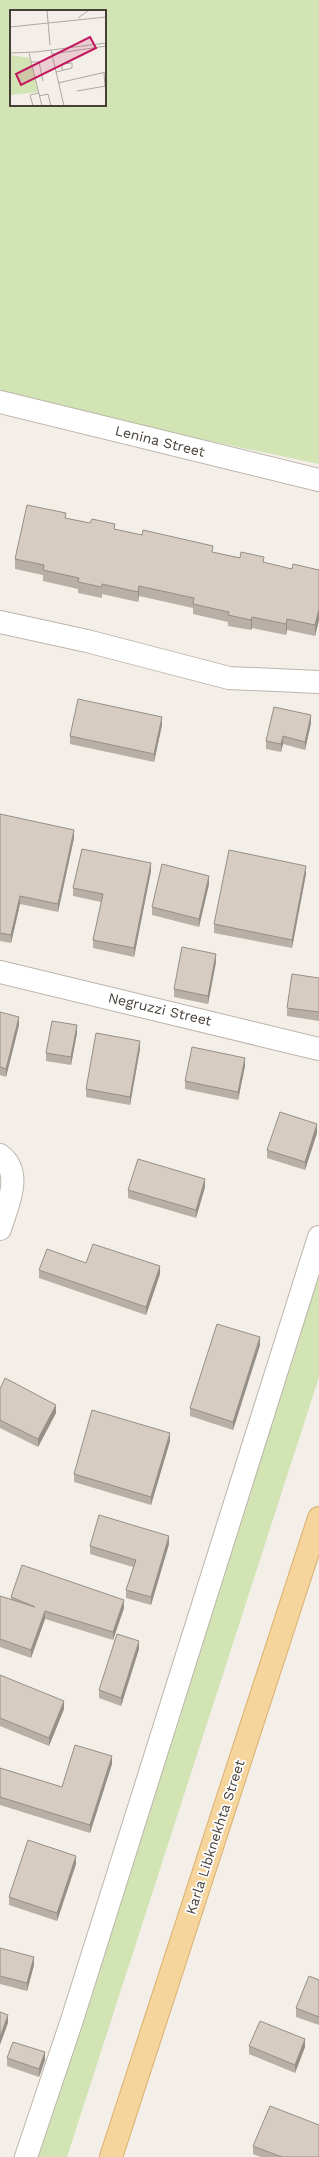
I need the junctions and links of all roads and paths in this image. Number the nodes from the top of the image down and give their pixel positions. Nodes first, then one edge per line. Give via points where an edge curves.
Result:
1 (0, 402) edge
2 (319, 480) edge
3 (0, 622) edge
4 (319, 682) edge
5 (0, 972) edge
6 (319, 1048) edge
7 (0, 1155) edge
8 (0, 1229) edge
9 (319, 1237) edge
10 (319, 1518) edge
11 (26, 2157) edge
12 (112, 2157) edge

1 - 2 street, Lenina Street
3 - 4 street via 87,641 229,678
5 - 6 street, Negruzzi Street
7 - 8 street via 7,1161 14,1182
9 - 11 street via 72,2020
10 - 12 main road, Karla Libknekhta Street

